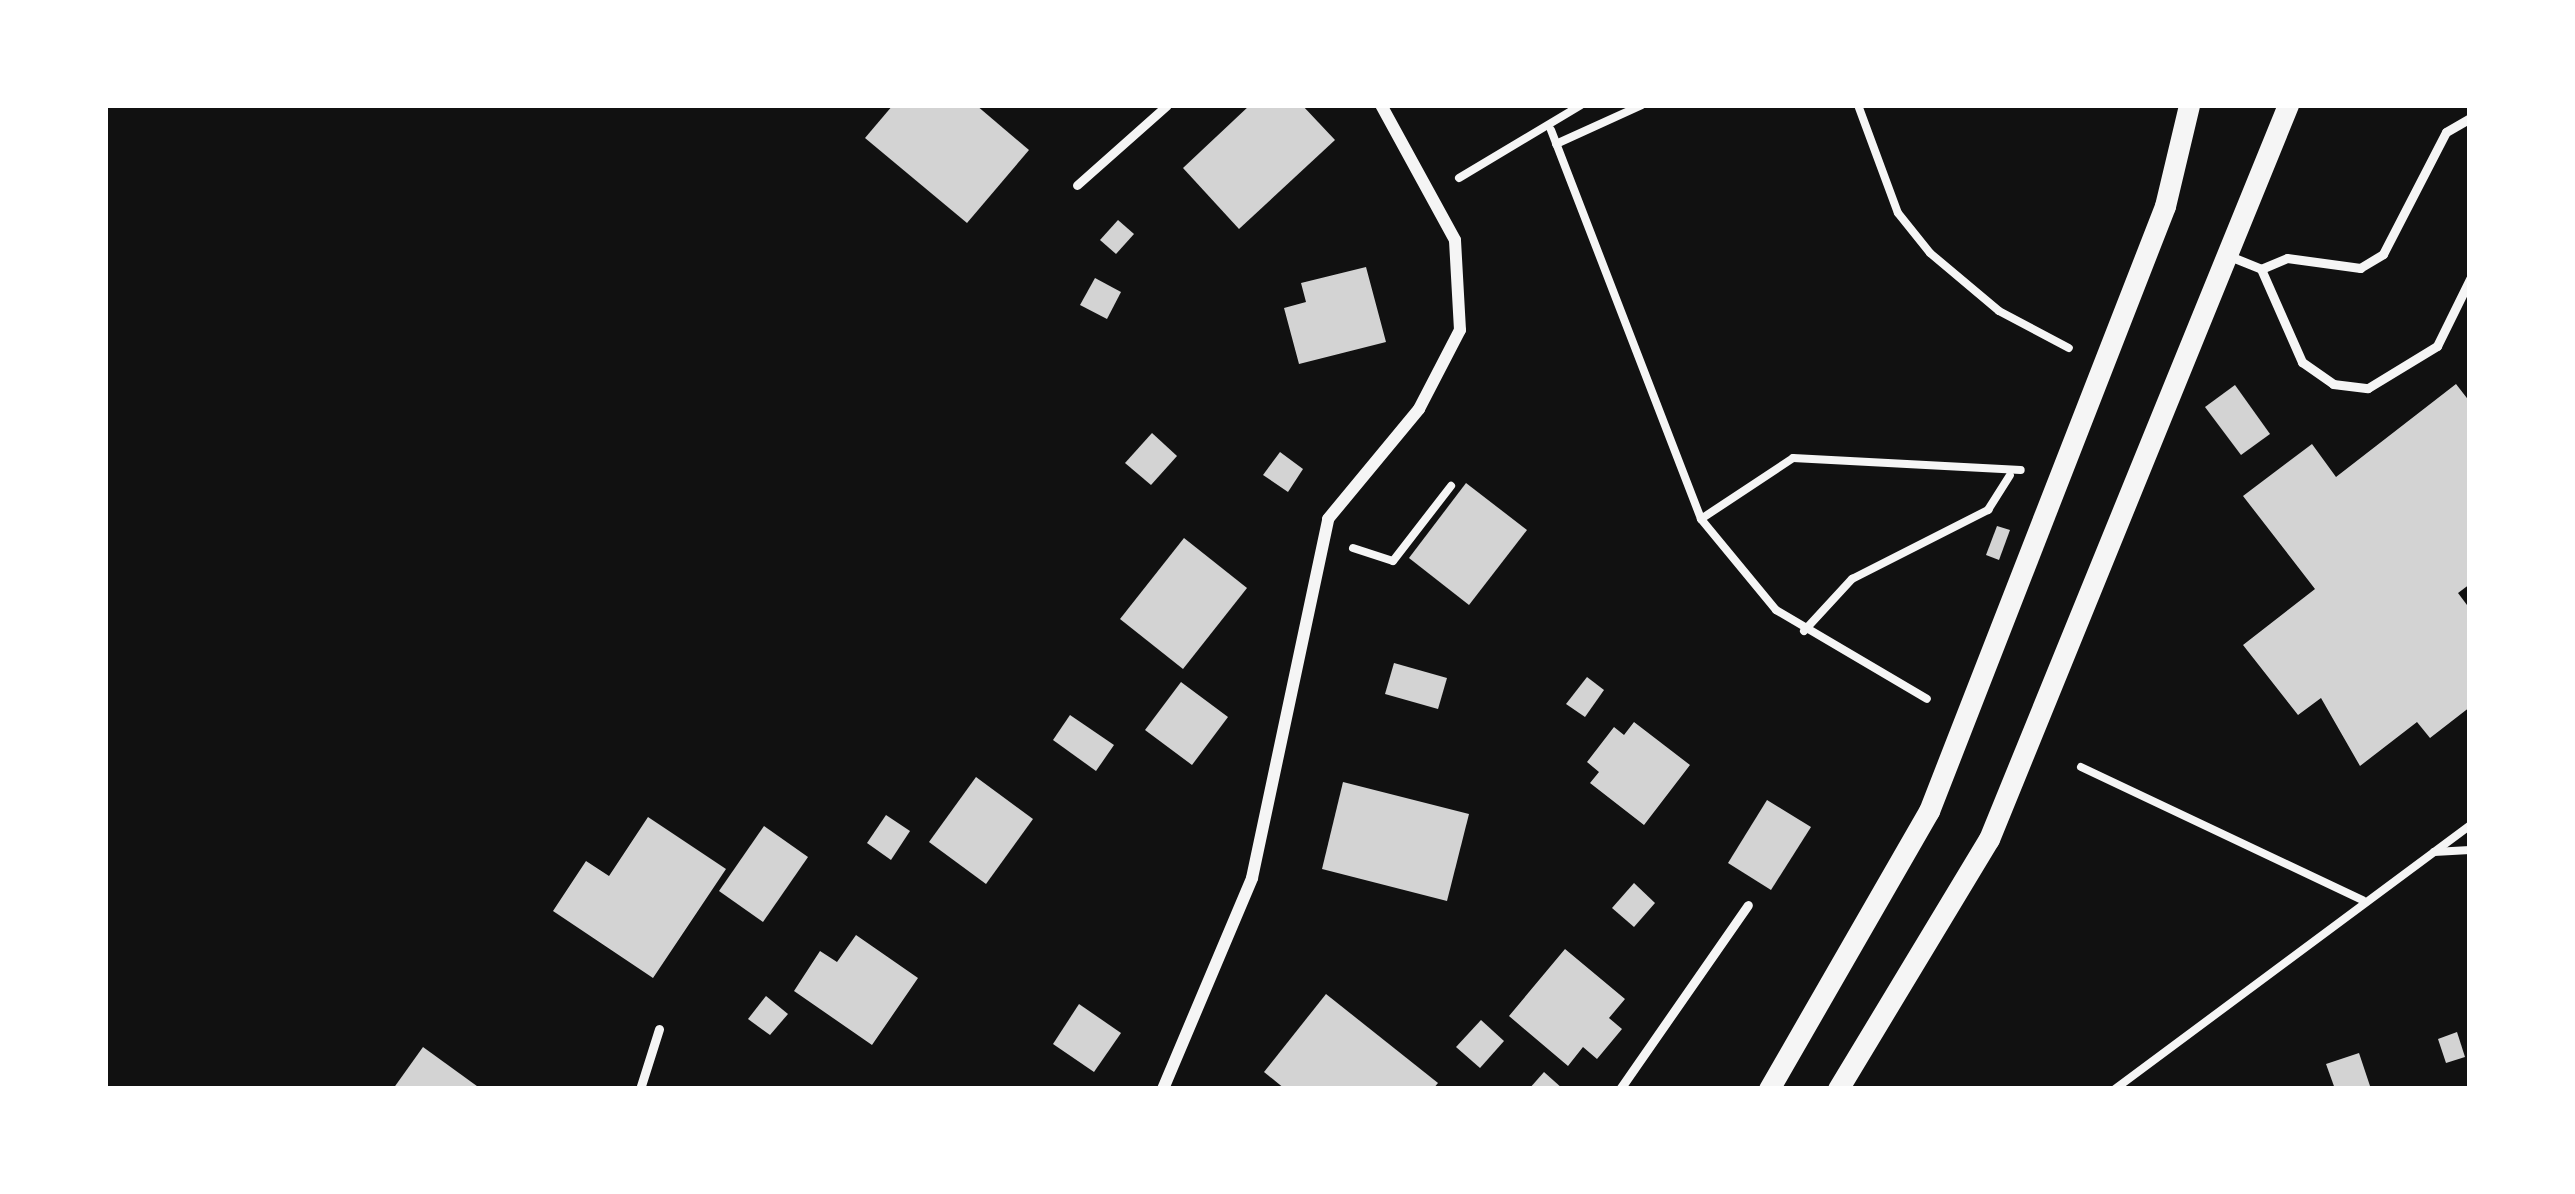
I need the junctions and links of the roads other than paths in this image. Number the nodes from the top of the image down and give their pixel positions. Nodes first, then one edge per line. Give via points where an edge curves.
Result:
1 (1168, 105) edge
2 (1381, 105) edge
3 (2189, 105) edge
4 (2288, 105) edge
5 (2470, 118) edge
6 (1077, 185) dead end
7 (2227, 254) junction
8 (2260, 269) junction
9 (2470, 279) edge
10 (1748, 904) dead end
11 (659, 1029) dead end
12 (1166, 1088) edge
13 (640, 1089) edge
14 (1620, 1089) edge
15 (1769, 1089) edge
16 (1838, 1089) edge

1 - 6 lane
2 - 12 street via 1455,240 1460,330 1419,409 1345,491 1322,538 1252,878
3 - 15 street via 2165,206 1929,811
4 - 7 street
5 - 8 lane via 2446,132 2383,254 2360,268 2287,259
7 - 8 lane
7 - 16 street via 1989,839
8 - 9 lane via 2302,362 2332,384 2368,388 2437,346
10 - 14 lane
11 - 13 lane

